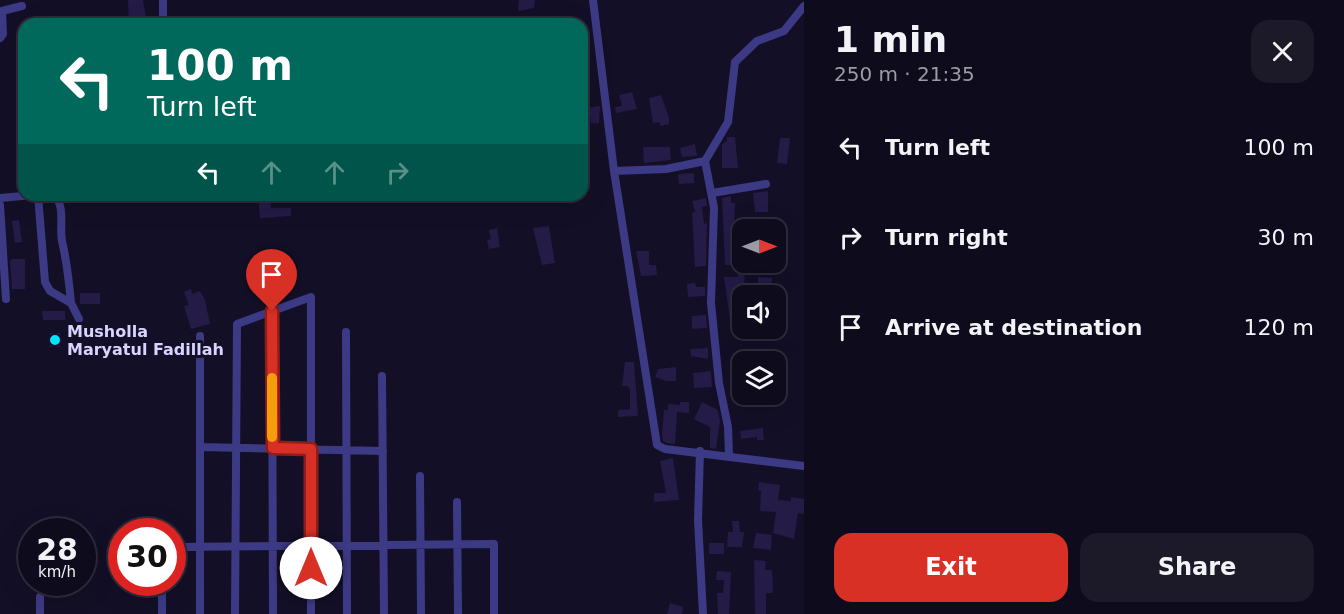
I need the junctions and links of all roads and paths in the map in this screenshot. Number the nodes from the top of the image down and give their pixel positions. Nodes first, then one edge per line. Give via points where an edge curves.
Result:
1 (3, 0) edge
2 (163, 0) edge
3 (593, 0) edge
4 (22, 6) dead end
5 (804, 6) edge
6 (2, 11) junction
7 (163, 18) edge
8 (0, 38) edge
9 (705, 160) junction
10 (614, 171) junction
11 (766, 184) dead end
12 (712, 193) junction
13 (18, 196) edge
14 (0, 198) edge
15 (37, 201) edge
16 (57, 201) edge
17 (0, 205) edge
18 (6, 299) dead end
19 (71, 303) junction
20 (272, 311) junction
21 (79, 319) dead end
22 (346, 332) dead end
23 (201, 336) dead end
24 (382, 376) dead end
25 (201, 447) junction
26 (237, 448) junction
27 (273, 448) junction
28 (311, 449) junction
29 (346, 450) junction
30 (383, 451) junction
31 (700, 451) junction
32 (729, 455) junction
33 (804, 466) edge
34 (420, 476) dead end
35 (457, 502) dead end
36 (457, 544) junction
37 (347, 545) junction
38 (384, 545) junction
39 (421, 545) junction
40 (234, 546) junction
41 (273, 546) junction
42 (311, 546) junction
43 (186, 547) edge
44 (201, 547) junction
45 (162, 596) edge
46 (40, 597) dead end
47 (40, 614) edge
48 (162, 614) edge
49 (200, 614) edge
50 (235, 614) edge
51 (273, 614) edge
52 (311, 614) edge
53 (347, 614) edge
54 (384, 614) edge
55 (421, 614) edge
56 (458, 614) edge
57 (494, 614) edge
58 (703, 614) edge

1 - 6 street
2 - 7 street
3 - 10 street
4 - 6 street
5 - 9 street via 784,32 757,41 735,62 728,122
6 - 8 street
9 - 10 street via 666,170
9 - 12 street
10 - 31 street via 657,445
11 - 12 street
12 - 32 street via 715,236 711,303
13 - 14 street
15 - 19 street via 45,282 48,290
16 - 19 street
17 - 18 street
19 - 21 street
20 - 26 street via 237,324
20 - 27 street
20 - 28 street via 311,297
22 - 29 street
23 - 25 street
24 - 30 street
25 - 26 street
25 - 44 street
26 - 27 street
26 - 40 street
27 - 28 street
27 - 41 street
28 - 29 street
28 - 42 street
29 - 30 street
29 - 37 street
30 - 38 street
31 - 32 street
31 - 58 street via 698,520
32 - 33 street
34 - 39 street
35 - 36 street
36 - 39 street
36 - 56 street
36 - 57 street via 494,544
37 - 38 street
37 - 42 street
37 - 53 street
38 - 39 street
38 - 54 street
39 - 55 street
40 - 41 street
40 - 44 street
40 - 50 street
41 - 42 street
41 - 51 street
42 - 52 street
43 - 44 street
44 - 49 street
45 - 48 street
46 - 47 street

